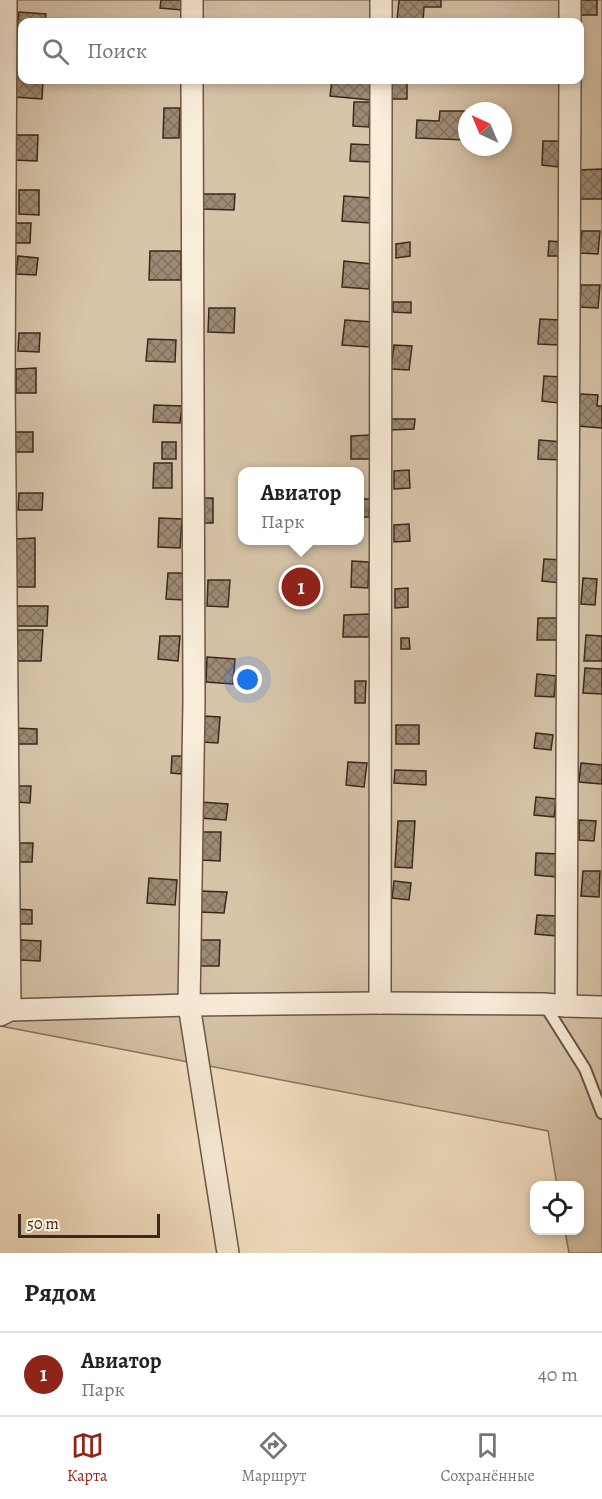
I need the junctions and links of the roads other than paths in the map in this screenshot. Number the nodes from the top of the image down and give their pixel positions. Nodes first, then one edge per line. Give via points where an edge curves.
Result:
1 (6, 0) edge
2 (192, 0) edge
3 (381, 0) edge
4 (570, 0) edge
5 (192, 18) edge
6 (381, 18) edge
7 (570, 18) edge
8 (192, 84) edge
9 (381, 84) edge
10 (570, 84) edge
11 (380, 1003) junction
12 (543, 1004) junction
13 (189, 1005) junction
14 (566, 1006) junction
15 (602, 1007) edge
16 (5, 1012) edge
17 (602, 1113) edge
18 (228, 1253) edge

1 - 16 street
2 - 5 street
3 - 6 street
4 - 7 street
8 - 13 street via 194,701
9 - 11 street
10 - 14 street
11 - 12 street
11 - 13 street
12 - 14 street
12 - 17 lane via 585,1069
13 - 16 street
13 - 18 street
14 - 15 street

